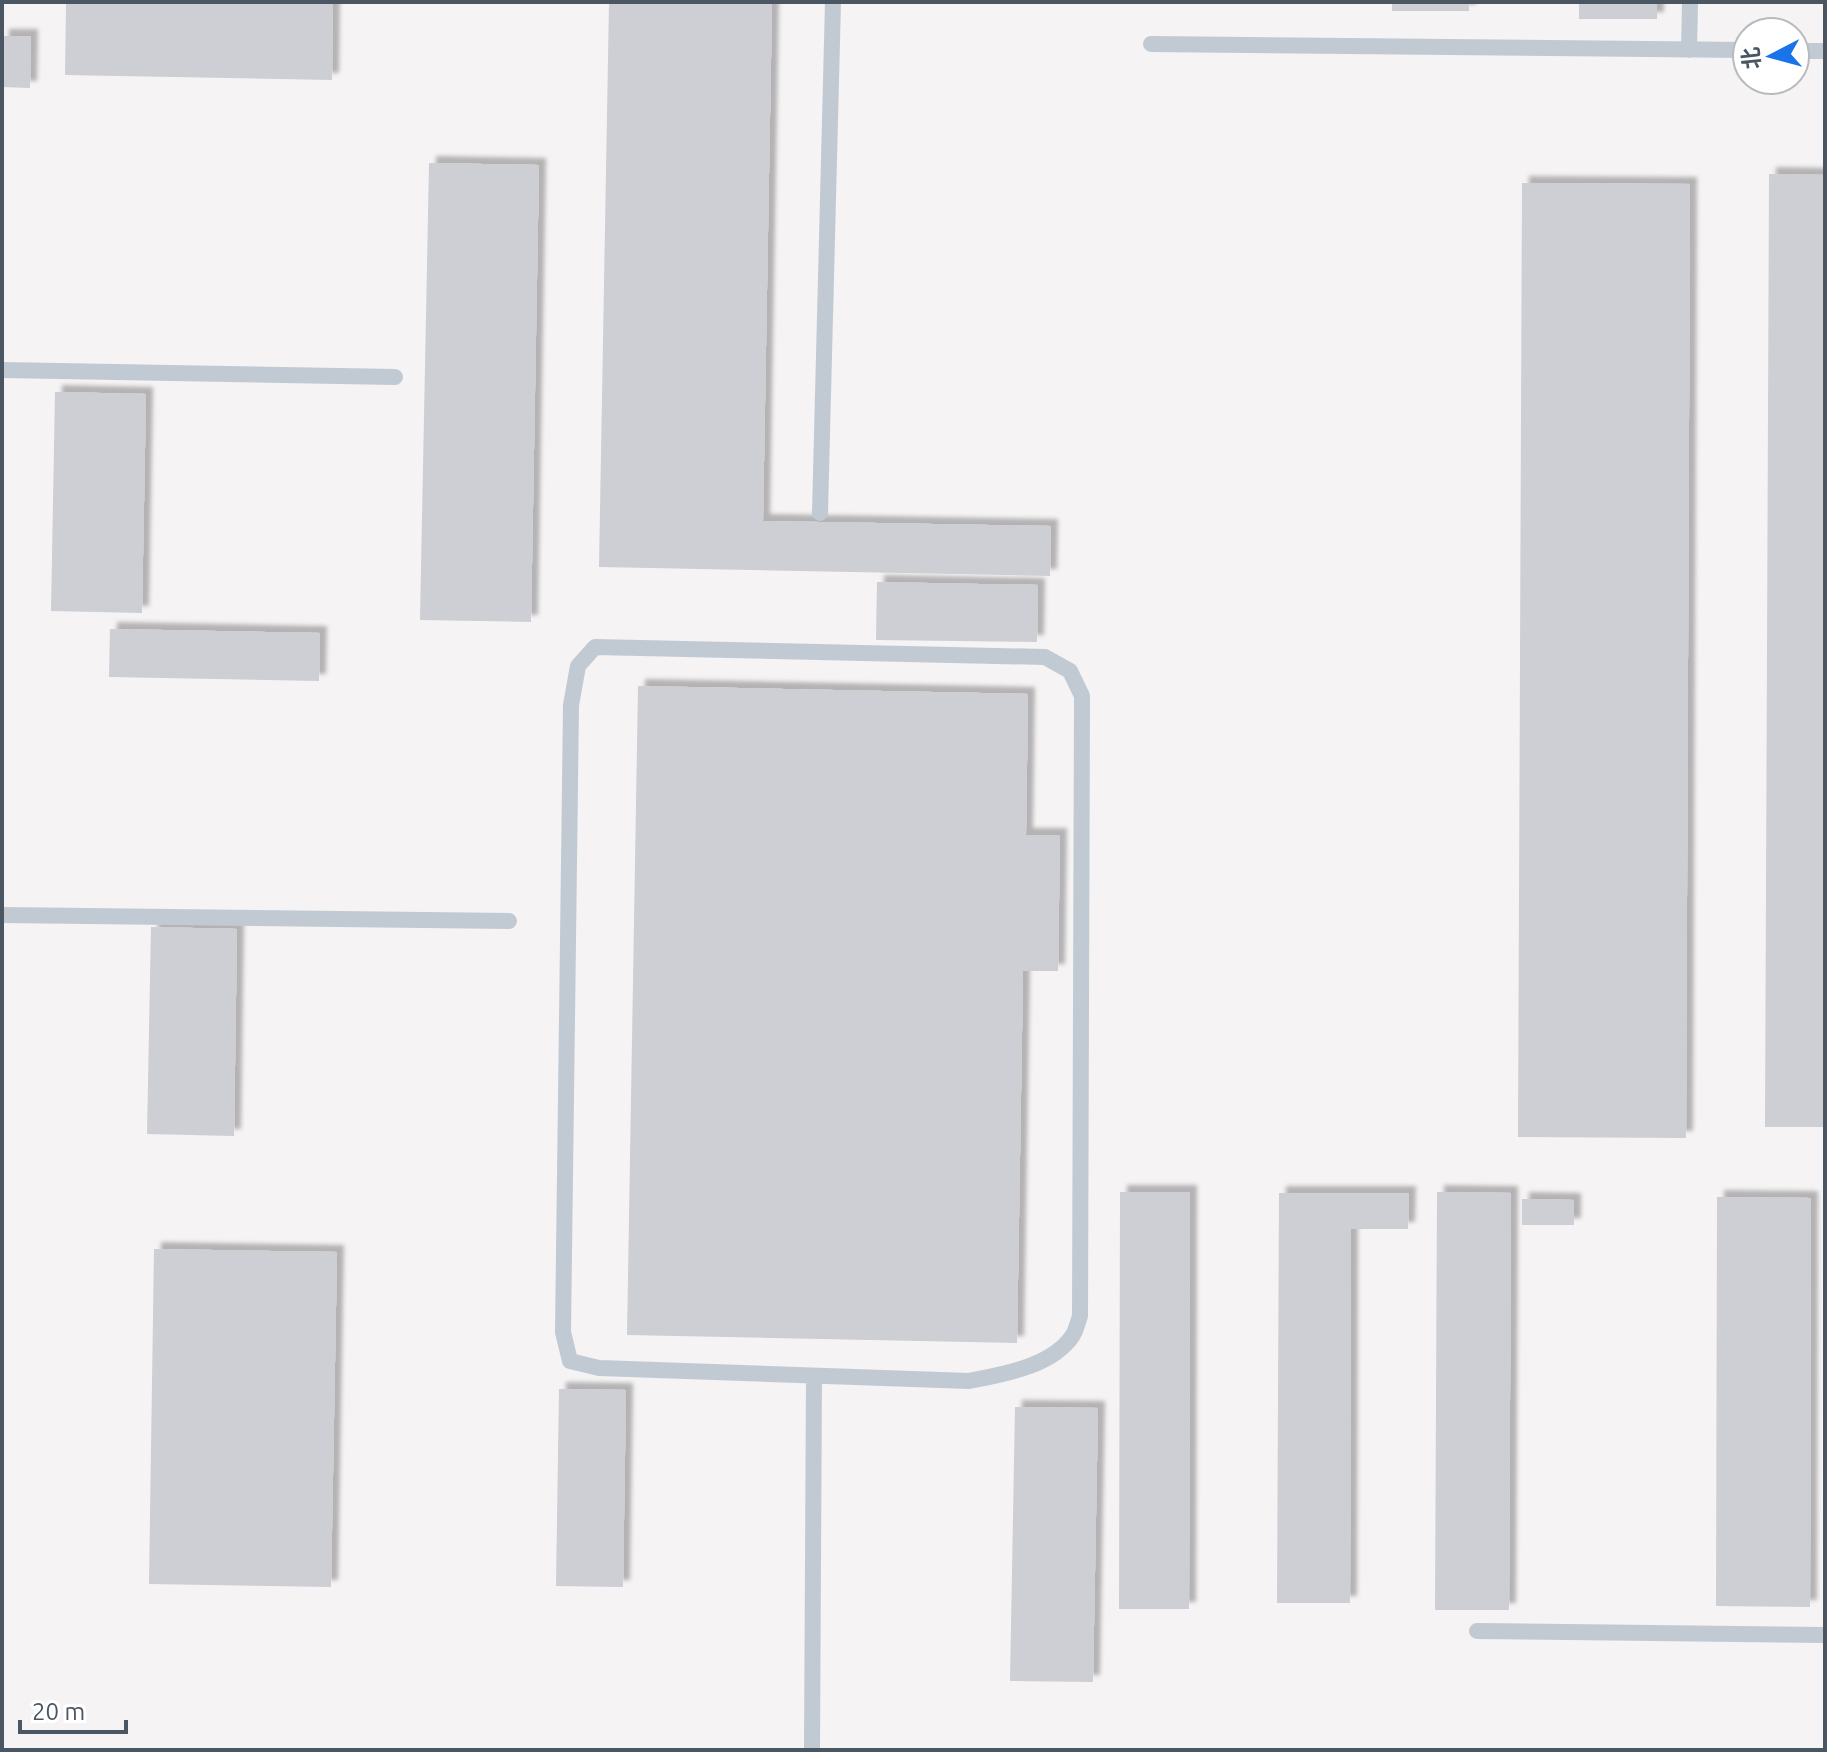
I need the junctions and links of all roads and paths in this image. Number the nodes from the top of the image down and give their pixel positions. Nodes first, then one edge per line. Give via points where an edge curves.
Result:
1 (833, 2) edge
2 (1690, 2) edge
3 (1151, 44) dead end
4 (1689, 50) junction
5 (1731, 50) edge
6 (2, 370) edge
7 (395, 377) dead end
8 (820, 513) dead end
9 (2, 915) edge
10 (509, 921) dead end
11 (814, 1376) junction
12 (1477, 1631) dead end
13 (1825, 1635) edge
14 (812, 1750) edge

1 - 8 lane
2 - 4 lane
3 - 4 lane
4 - 5 lane
6 - 7 lane
9 - 10 lane
11 - 11 lane via 969,1381 1046,1360 1073,1335 1080,1316 1082,696 1070,671 1045,657 595,647 578,666 571,705 563,1332 570,1361 599,1368
11 - 14 lane
12 - 13 lane

